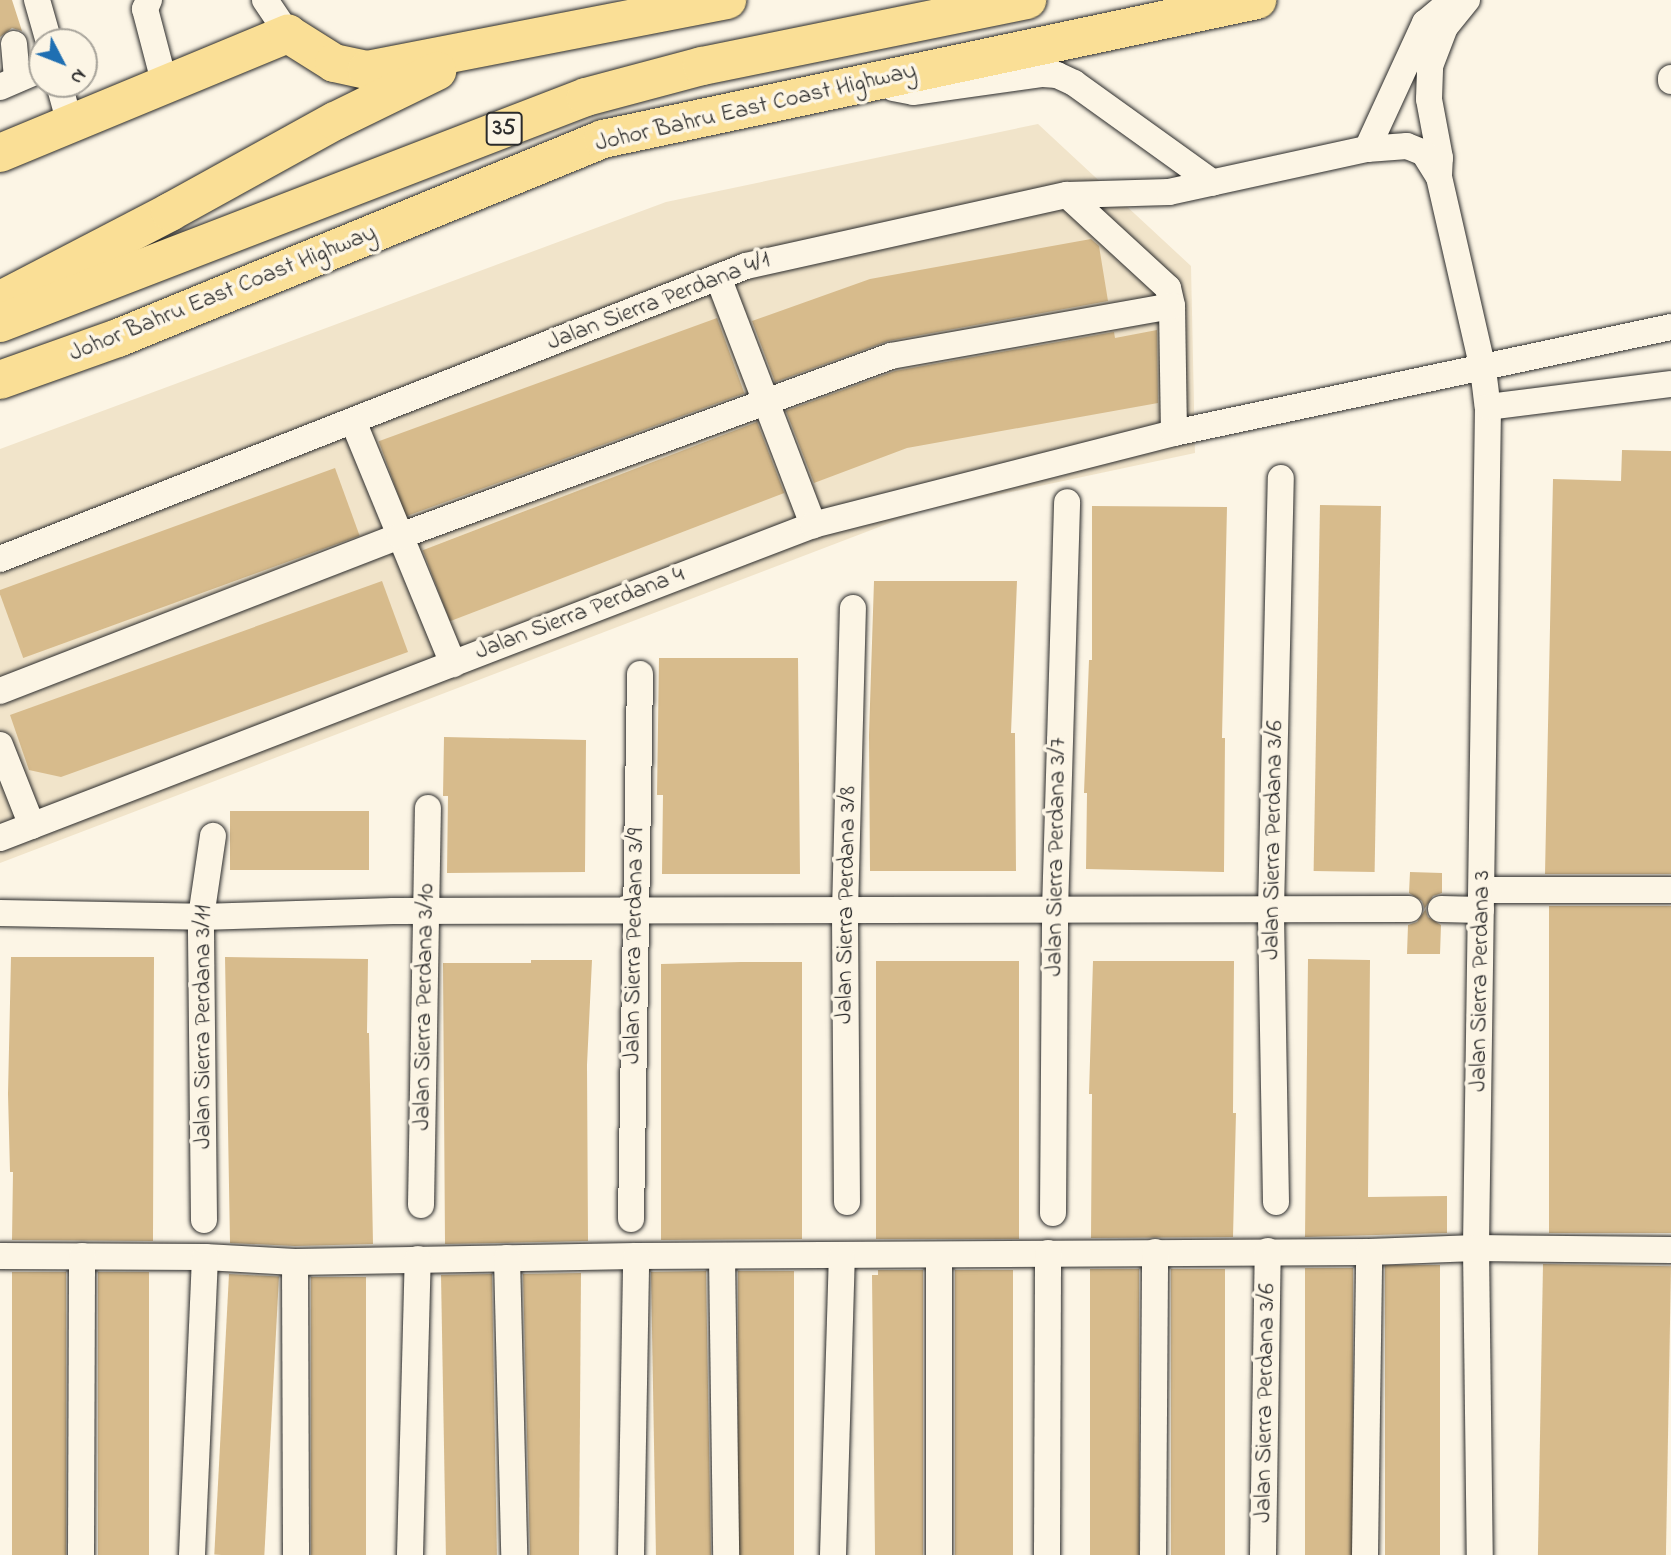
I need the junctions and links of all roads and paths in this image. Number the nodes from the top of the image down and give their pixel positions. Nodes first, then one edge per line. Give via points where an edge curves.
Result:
1 (37, 0) edge
2 (149, 0) edge
3 (265, 0) edge
4 (727, 0) edge
5 (1027, 0) edge
6 (1257, 0) edge
7 (1452, 0) edge
8 (1467, 0) edge
9 (45, 28) edge
10 (288, 34) junction
11 (14, 44) dead end
12 (480, 49) junction
13 (28, 75) edge
14 (8, 83) edge
15 (864, 83) junction
16 (165, 85) junction
17 (63, 98) edge
18 (70, 124) junction
19 (1367, 149) junction
20 (0, 153) edge
21 (1439, 177) junction
22 (1213, 183) junction
23 (1067, 195) junction
24 (718, 277) junction
25 (0, 300) edge
26 (1172, 306) junction
27 (0, 323) edge
28 (1671, 327) edge
29 (118, 338) junction
30 (1483, 369) junction
31 (0, 380) edge
32 (1671, 384) edge
33 (0, 397) edge
34 (765, 401) junction
35 (1488, 407) junction
36 (353, 421) junction
37 (1174, 433) junction
38 (1281, 478) dead end
39 (1067, 502) dead end
40 (813, 525) junction
41 (400, 536) junction
42 (0, 559) edge
43 (853, 608) dead end
44 (453, 664) junction
45 (640, 674) dead end
46 (0, 691) edge
47 (0, 745) edge
48 (428, 808) dead end
49 (32, 826) junction
50 (213, 836) dead end
51 (0, 838) edge
52 (1671, 890) edge
53 (1482, 900) junction
54 (1409, 909) dead end
55 (1441, 909) dead end
56 (1055, 910) junction
57 (1271, 910) junction
58 (427, 911) junction
59 (635, 911) junction
60 (845, 911) junction
61 (0, 913) edge
62 (201, 917) junction
63 (848, 1202) dead end
64 (1276, 1202) dead end
65 (421, 1205) dead end
66 (1053, 1213) dead end
67 (632, 1219) dead end
68 (204, 1220) dead end
69 (1475, 1248) junction
70 (1671, 1250) edge
71 (1268, 1251) junction
72 (1155, 1252) junction
73 (1369, 1252) junction
74 (1048, 1253) junction
75 (939, 1255) junction
76 (0, 1256) edge
77 (82, 1256) junction
78 (636, 1256) junction
79 (722, 1256) junction
80 (205, 1257) junction
81 (842, 1257) junction
82 (508, 1258) junction
83 (418, 1259) junction
84 (295, 1262) junction
85 (80, 1555) edge
86 (192, 1555) edge
87 (296, 1555) edge
88 (410, 1555) edge
89 (514, 1555) edge
90 (631, 1555) edge
91 (726, 1555) edge
92 (833, 1555) edge
93 (939, 1555) edge
94 (1047, 1555) edge
95 (1153, 1555) edge
96 (1263, 1555) edge
97 (1365, 1555) edge
98 (1480, 1555) edge

1 - 9 street
2 - 16 street via 145,9
3 - 10 street
4 - 12 highway
5 - 27 highway, Johor Bahru East Coast Highway / 35 via 702,66 586,97
6 - 15 highway, Johor Bahru East Coast Highway / 35
7 - 19 street via 1425,23
8 - 21 street via 1445,27 1430,66 1429,99
10 - 12 highway via 334,63 360,70
10 - 16 highway
11 - 14 street
12 - 25 highway
13 - 14 street
15 - 22 street via 913,92 1057,75
15 - 29 highway, Johor Bahru East Coast Highway / 35 via 603,139
16 - 18 highway
17 - 18 street
18 - 20 highway
19 - 21 street, Jalan Sierra Perdana 4/1 via 1407,145 1418,149 1430,159
19 - 22 street, Jalan Sierra Perdana 4/1
21 - 30 street, Jalan Sierra Perdana 3
22 - 23 street, Jalan Sierra Perdana 4/1 via 1169,192
23 - 24 street, Jalan Sierra Perdana 4/1 via 781,256
23 - 26 street via 1163,281
24 - 34 street
24 - 36 street, Jalan Sierra Perdana 4/1
26 - 34 street via 891,356
26 - 37 street
28 - 30 street, Jalan Sierra Perdana 4
29 - 31 highway, Johor Bahru East Coast Highway / 35
29 - 33 highway
30 - 35 street, Jalan Sierra Perdana 3
30 - 37 street, Jalan Sierra Perdana 4
32 - 35 street
34 - 40 street
34 - 41 street
35 - 53 street, Jalan Sierra Perdana 3
36 - 41 street
36 - 42 street, Jalan Sierra Perdana 4/1
37 - 40 street, Jalan Sierra Perdana 4
38 - 57 street, Jalan Sierra Perdana 3/6
39 - 56 street, Jalan Sierra Perdana 3/7
40 - 44 street, Jalan Sierra Perdana 4
41 - 44 street
41 - 46 street
43 - 60 street, Jalan Sierra Perdana 3/8
44 - 49 street, Jalan Sierra Perdana 4
45 - 59 street, Jalan Sierra Perdana 3/9
47 - 49 street
48 - 58 street, Jalan Sierra Perdana 3/10
49 - 51 street, Jalan Sierra Perdana 4
50 - 62 street, Jalan Sierra Perdana 3/11
52 - 53 street
53 - 55 street
53 - 69 street, Jalan Sierra Perdana 3
54 - 57 street
56 - 57 street
56 - 60 street
56 - 66 street, Jalan Sierra Perdana 3/7
57 - 64 street, Jalan Sierra Perdana 3/6
58 - 59 street
58 - 62 street
58 - 65 street, Jalan Sierra Perdana 3/10
59 - 60 street
59 - 67 street, Jalan Sierra Perdana 3/9
60 - 63 street, Jalan Sierra Perdana 3/8
61 - 62 street
62 - 68 street, Jalan Sierra Perdana 3/11
69 - 70 street
69 - 73 street
69 - 98 street, Jalan Sierra Perdana 3
71 - 72 street
71 - 73 street
71 - 96 street, Jalan Sierra Perdana 3/6
72 - 74 street
72 - 95 street
73 - 97 street
74 - 75 street
74 - 94 street
75 - 81 street
75 - 93 street
76 - 77 street
77 - 80 street
77 - 85 street
78 - 79 street
78 - 82 street
78 - 90 street
79 - 81 street
79 - 91 street
80 - 84 street
80 - 86 street
81 - 92 street
82 - 83 street
82 - 89 street
83 - 84 street
83 - 88 street
84 - 87 street

